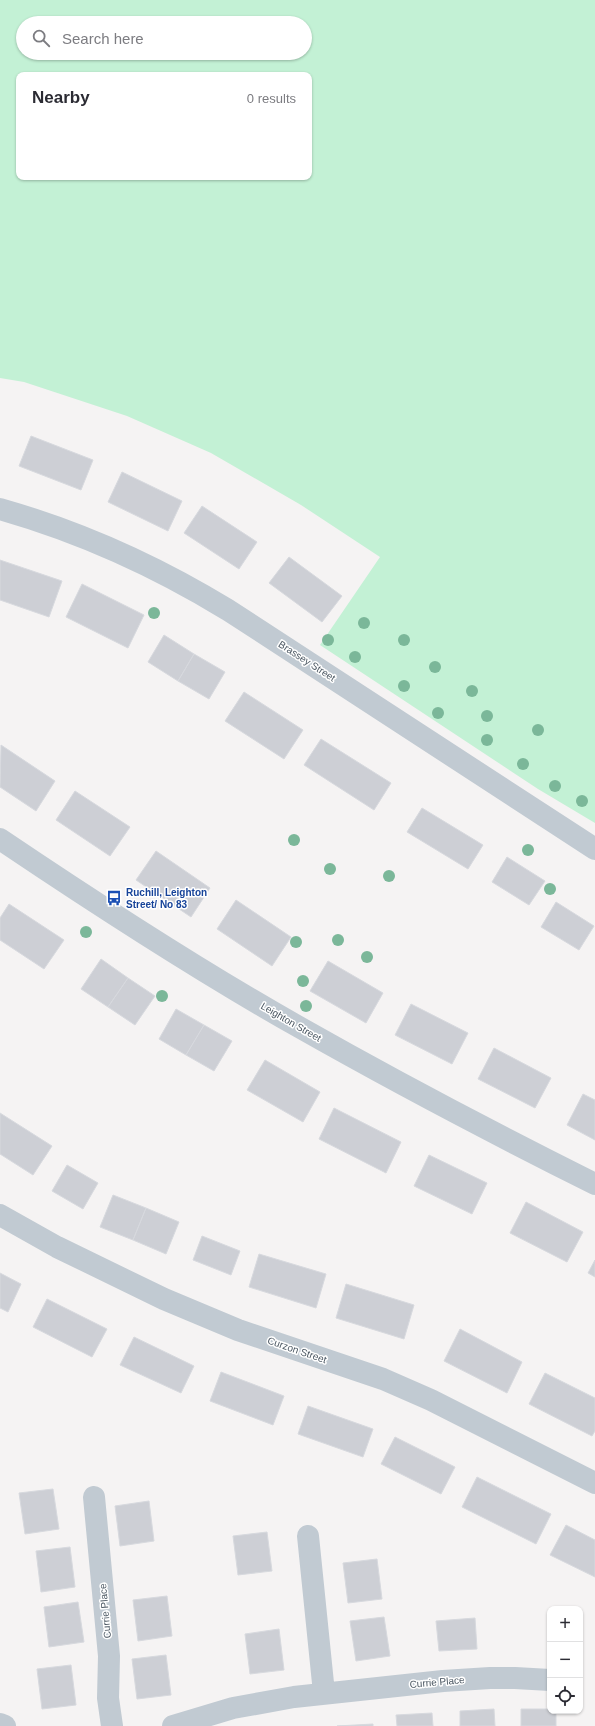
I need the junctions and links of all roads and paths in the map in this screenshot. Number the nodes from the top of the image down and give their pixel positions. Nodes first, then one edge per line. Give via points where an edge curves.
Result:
1 (0, 509) edge
2 (0, 839) edge
3 (595, 849) edge
4 (595, 1184) edge
5 (0, 1215) edge
6 (595, 1484) edge
7 (94, 1497) dead end
8 (308, 1536) dead end
9 (547, 1680) edge
10 (324, 1693) junction
11 (0, 1724) edge
12 (5, 1726) edge
13 (112, 1726) edge
14 (173, 1726) edge

1 - 3 street, Brassey Street via 91,539 183,583
2 - 4 street, Leighton Street via 164,947 298,1026 445,1108
5 - 6 street, Curzon Street via 164,1299 238,1330 383,1379 431,1400
7 - 13 street, Currie Place via 109,1656 108,1698
8 - 10 street
9 - 10 street, Currie Place via 474,1679
10 - 14 street, Currie Place via 246,1706
11 - 12 street

